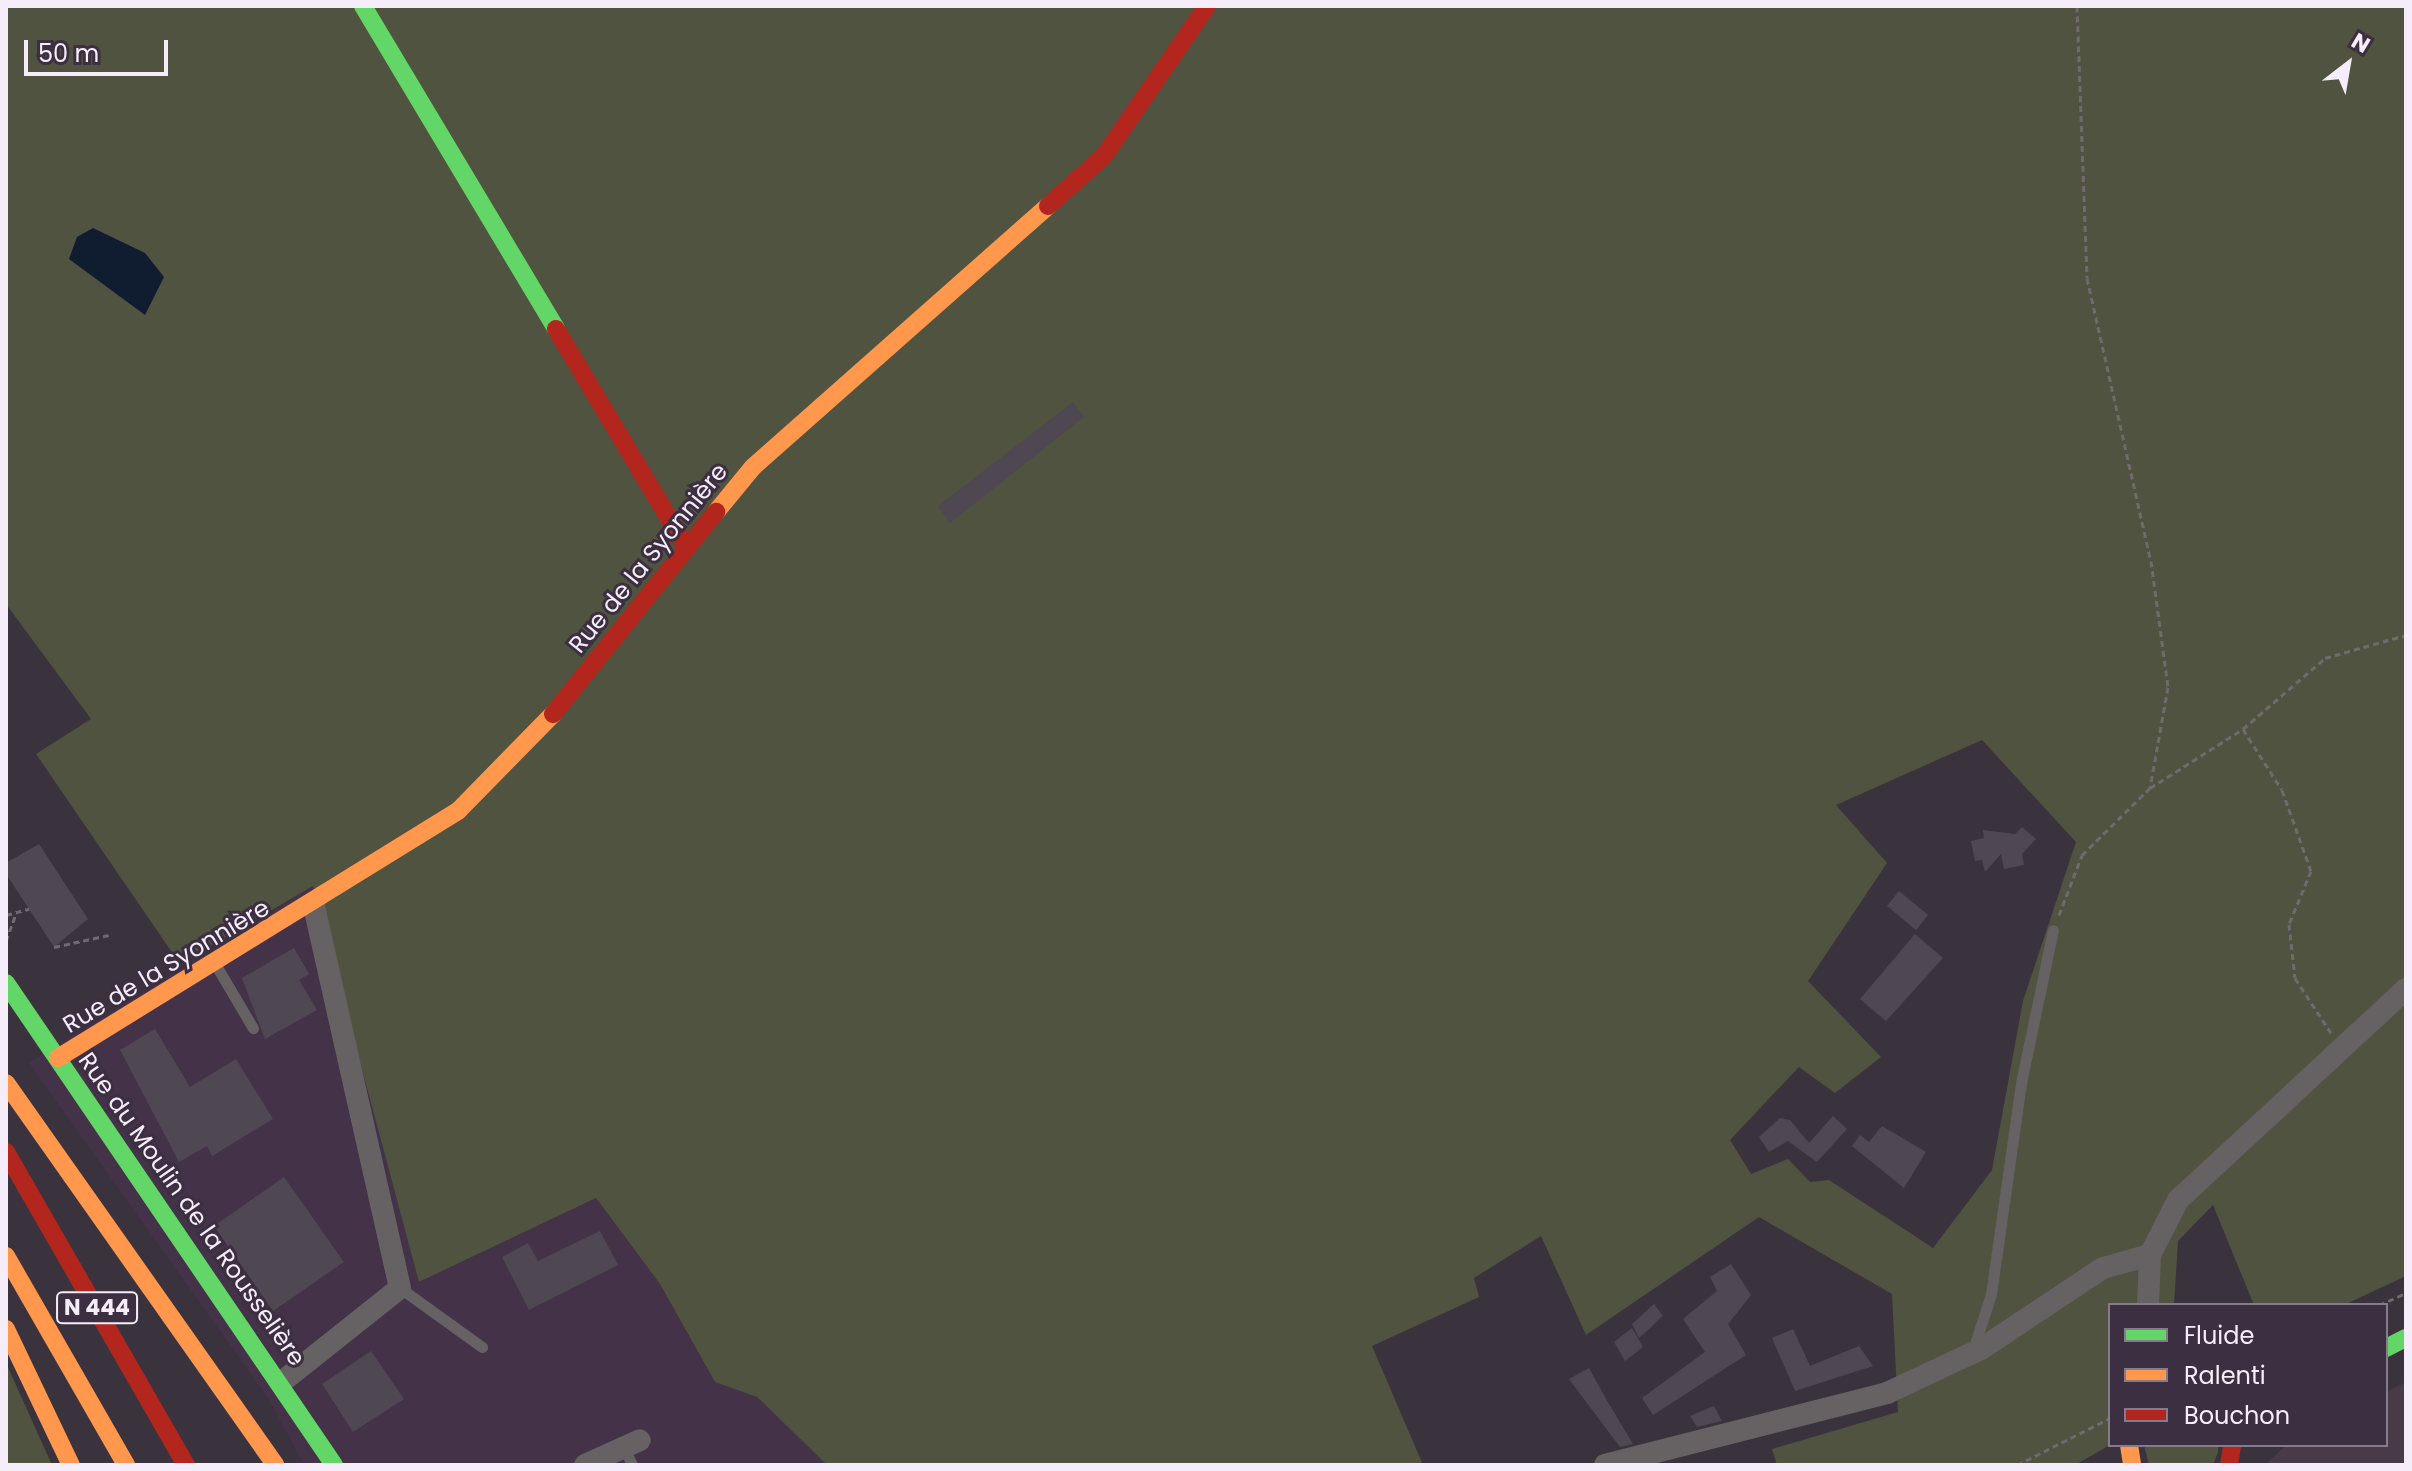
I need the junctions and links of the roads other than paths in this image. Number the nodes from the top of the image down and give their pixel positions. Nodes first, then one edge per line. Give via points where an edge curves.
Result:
1 (363, 6) edge
2 (1207, 6) edge
3 (685, 545) junction
4 (314, 906) junction
5 (2053, 930) road end
6 (217, 967) junction
7 (6, 983) edge
8 (2406, 989) edge
9 (253, 1028) dead end
10 (58, 1058) junction
11 (6, 1083) edge
12 (6, 1152) edge
13 (2150, 1255) junction
14 (6, 1256) edge
15 (400, 1288) junction
16 (2148, 1303) edge
17 (6, 1329) edge
18 (2406, 1338) edge
19 (482, 1347) dead end
20 (2388, 1347) edge
21 (1972, 1354) junction
22 (283, 1381) junction
23 (632, 1451) edge
24 (71, 1465) edge
25 (126, 1465) edge
26 (186, 1465) edge
27 (275, 1465) edge
28 (334, 1465) edge
29 (585, 1465) edge
30 (1605, 1465) edge

1 - 3 main road
2 - 3 main road, Rue de la Syonnière via 1104,156 808,416
3 - 4 main road, Rue de la Syonnière via 517,759 458,811
4 - 6 main road, Rue de la Syonnière
4 - 15 street
5 - 21 lane via 2021,1083 1991,1294
6 - 9 lane
6 - 10 main road, Rue de la Syonnière
7 - 10 main road, Rue du Moulin de la Rousselière
8 - 13 street via 2178,1200
10 - 22 main road, Rue du Moulin de la Rousselière
11 - 27 main road
12 - 26 main road, N 444
13 - 16 street
13 - 21 street via 2071,1285
14 - 25 main road, N 444
15 - 19 lane
15 - 22 street
17 - 24 main road
18 - 20 main road
21 - 30 street via 1856,1405
22 - 28 main road, Rue du Moulin de la Rousselière
23 - 29 street

